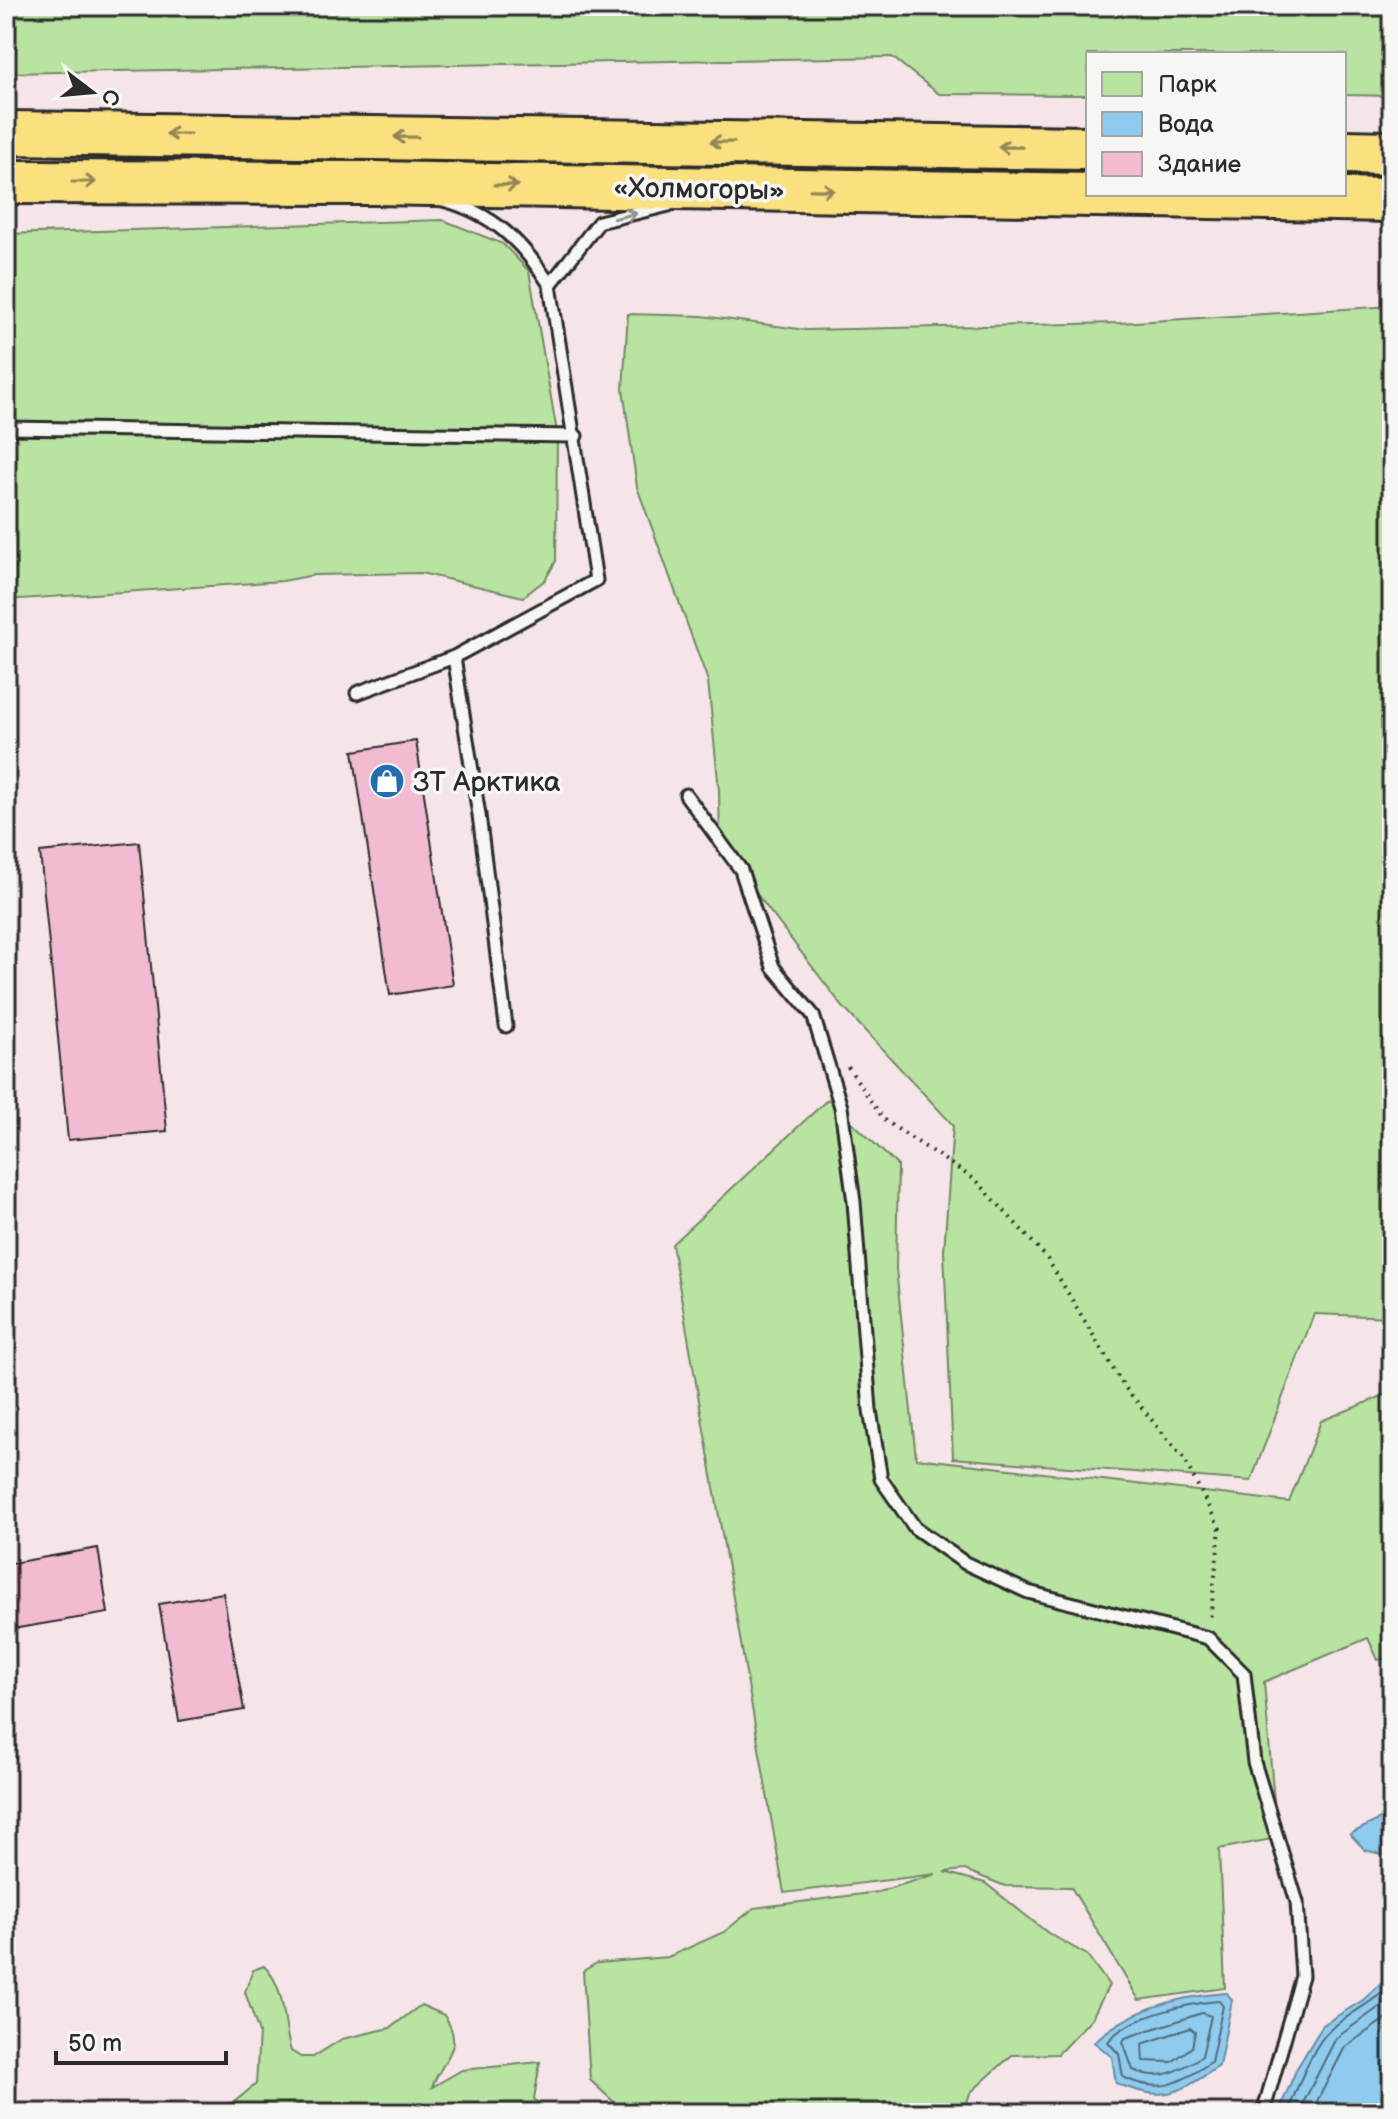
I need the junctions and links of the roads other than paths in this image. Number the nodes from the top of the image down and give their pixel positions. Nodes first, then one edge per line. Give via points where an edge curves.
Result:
1 (6, 133) edge
2 (1086, 148) edge
3 (1346, 152) edge
4 (1392, 153) edge
5 (6, 182) edge
6 (372, 183) junction
7 (777, 189) junction
8 (1086, 195) edge
9 (1168, 196) edge
10 (1392, 200) edge
11 (550, 285) junction
12 (6, 428) edge
13 (576, 436) junction
14 (454, 657) junction
15 (357, 693) dead end
16 (686, 795) dead end
17 (506, 1026) dead end
18 (1263, 2113) edge

2 -> 1 highway, «Холмогоры»
3 - 4 highway
5 -> 6 highway, «Холмогоры»
6 -> 7 highway, «Холмогоры»
6 - 11 lane via 449,202 499,223 530,253
7 -> 8 highway, «Холмогоры»
11 -> 7 lane via 599,222 673,204
9 -> 10 highway, «Холмогоры»
11 - 13 lane
12 - 13 lane
13 - 14 lane via 596,580
14 - 15 lane
14 - 17 lane
16 - 18 lane via 741,870 773,967 813,1015 841,1107 881,1479 915,1528 965,1563 1028,1592 1208,1638 1244,1674 1254,1762 1297,1902 1302,1976

